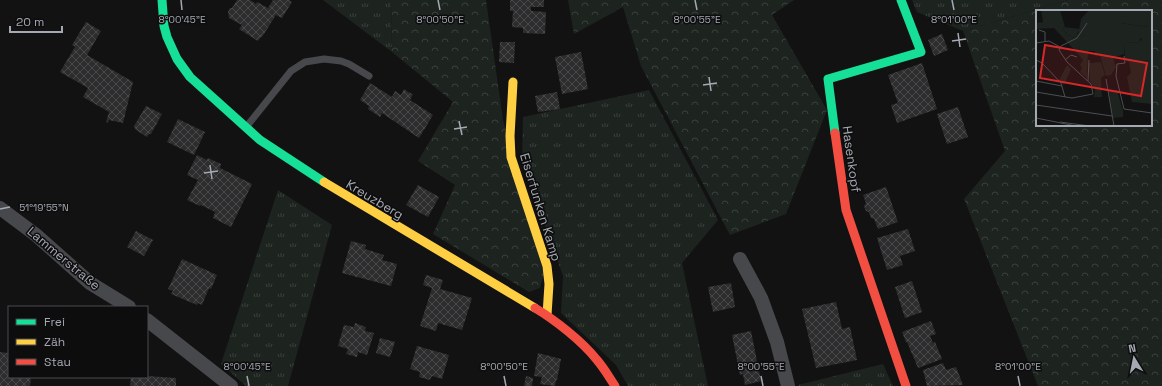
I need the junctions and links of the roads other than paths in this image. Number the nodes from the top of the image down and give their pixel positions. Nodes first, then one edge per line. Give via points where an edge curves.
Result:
1 (162, 0) edge
2 (901, 0) edge
3 (369, 76) dead end
4 (513, 82) dead end
5 (246, 128) junction
6 (0, 208) edge
7 (740, 259) dead end
8 (127, 306) edge
9 (546, 315) junction
10 (148, 321) edge
11 (230, 386) edge
12 (614, 386) edge
13 (788, 386) edge
14 (906, 386) edge

1 - 5 street, Kreuzberg via 164,26 176,59 190,77
2 - 14 street, Hasenkopf via 921,52 828,79 846,210
3 - 5 lane via 341,61 324,59 305,62 291,71
4 - 9 street, Eiserfunken Kamp via 511,157 548,271
5 - 9 street, Kreuzberg via 273,150 357,203
6 - 8 street, Lammerstraße via 36,235 90,283
7 - 13 street via 761,298 777,342
9 - 12 street, Kreuzberg via 585,347
10 - 11 street

